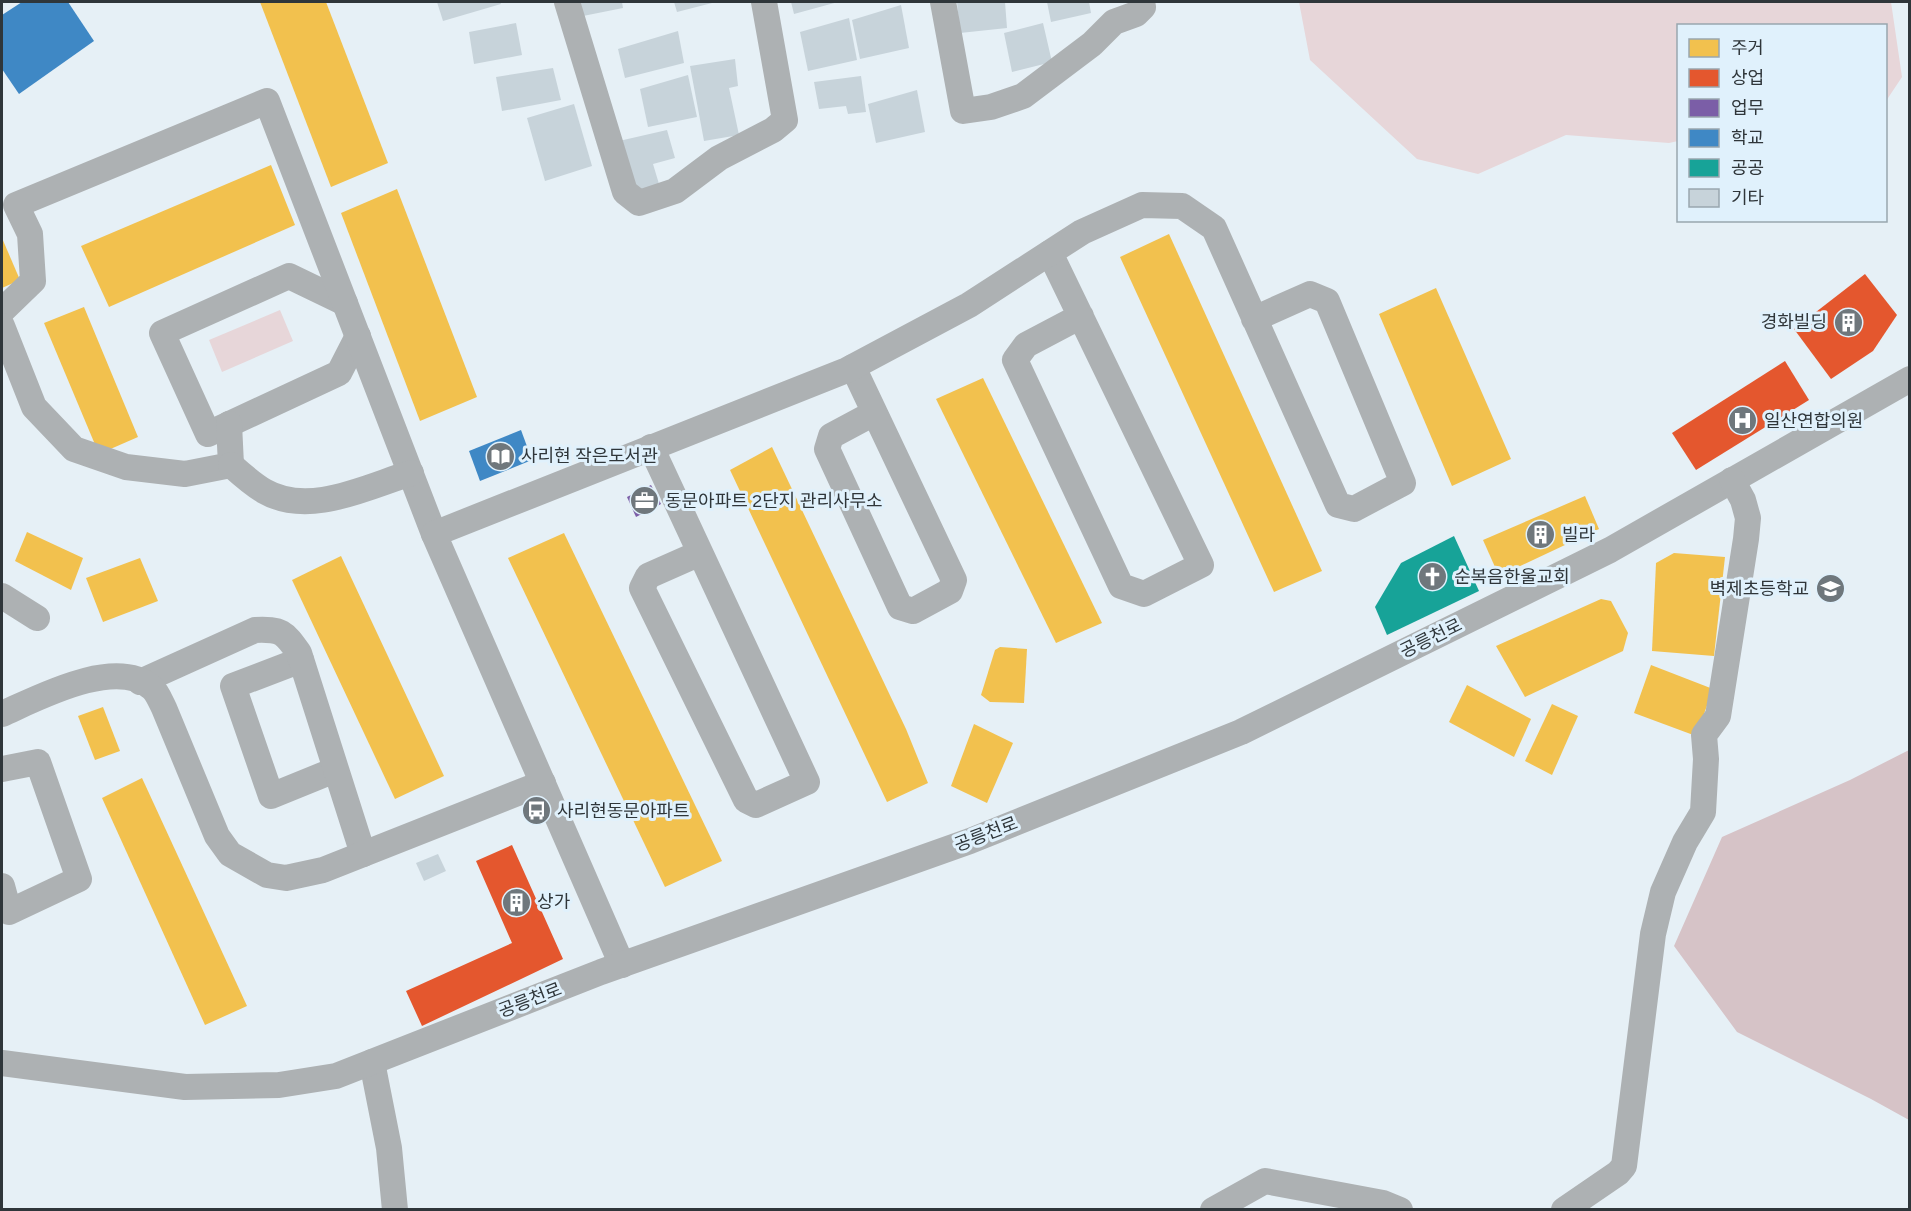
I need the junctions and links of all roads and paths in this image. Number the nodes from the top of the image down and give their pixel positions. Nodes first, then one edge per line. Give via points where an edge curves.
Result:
1 (567, 2) edge
2 (764, 2) edge
3 (943, 2) edge
4 (1142, 2) edge
5 (1050, 253) junction
6 (345, 303) junction
7 (4, 312) edge
8 (1081, 316) junction
9 (1254, 319) junction
10 (358, 336) junction
11 (853, 367) junction
12 (1910, 379) edge
13 (874, 413) junction
14 (229, 424) junction
15 (651, 447) junction
16 (231, 465) junction
17 (411, 473) junction
18 (1732, 480) junction
19 (434, 534) junction
20 (700, 553) junction
21 (2, 596) edge
22 (37, 618) dead end
23 (301, 660) junction
24 (140, 682) junction
25 (2, 714) edge
26 (2, 769) edge
27 (335, 770) junction
28 (543, 783) junction
29 (363, 855) junction
30 (2, 886) edge
31 (622, 965) junction
32 (372, 1062) junction
33 (2, 1063) edge
34 (1349, 1204) edge
35 (395, 1209) edge
36 (1213, 1209) edge
37 (1400, 1209) edge
38 (1563, 1209) edge

1 - 2 street via 625,192 639,203 675,191 719,158 786,120
3 - 4 street via 963,111 1023,96 1092,44 1114,22 1136,14 1143,7
5 - 8 street
5 - 9 street via 1082,232 1142,206 1182,206 1214,228
5 - 11 street via 969,305
6 - 7 street via 267,102 16,205 30,234 33,281
6 - 10 street
6 - 14 street via 289,276 162,333 208,434
7 - 16 street via 34,407 74,449 126,467 185,474
8 - 8 street via 1201,565 1144,594 1121,586 1015,360 1026,345
9 - 9 street via 1338,505 1354,509 1403,483 1327,301 1310,294
10 - 14 street via 339,374
10 - 17 street
11 - 13 street
11 - 15 street
12 - 18 street, 공릉천로
13 - 13 street via 954,580 950,591 913,611 900,607 828,448 831,436
14 - 16 street
15 - 19 street
15 - 20 street
16 - 17 street via 264,492 293,502 327,500
17 - 19 street
18 - 31 street, 공릉천로 via 1610,550 1241,732 970,841
18 - 38 street via 1748,518 1727,665 1718,716 1704,735 1703,812 1663,892 1653,934 1624,1166
19 - 28 street
20 - 20 street via 807,782 756,805 746,800 642,588 648,576
21 - 22 street
23 - 24 street via 285,634 255,630
23 - 27 street
23 - 27 street via 234,686 271,796
24 - 25 street via 127,678 90,679 69,684
24 - 29 street via 153,688 164,708 217,836 230,854 267,875 286,878
26 - 30 street via 38,762 79,879 9,912
27 - 29 street
28 - 29 street
28 - 31 street
31 - 32 street, 공릉천로
32 - 33 street, 공릉천로 via 336,1076 279,1085 185,1087
32 - 35 street via 389,1148
34 - 36 street via 1265,1181
34 - 37 street via 1383,1203

